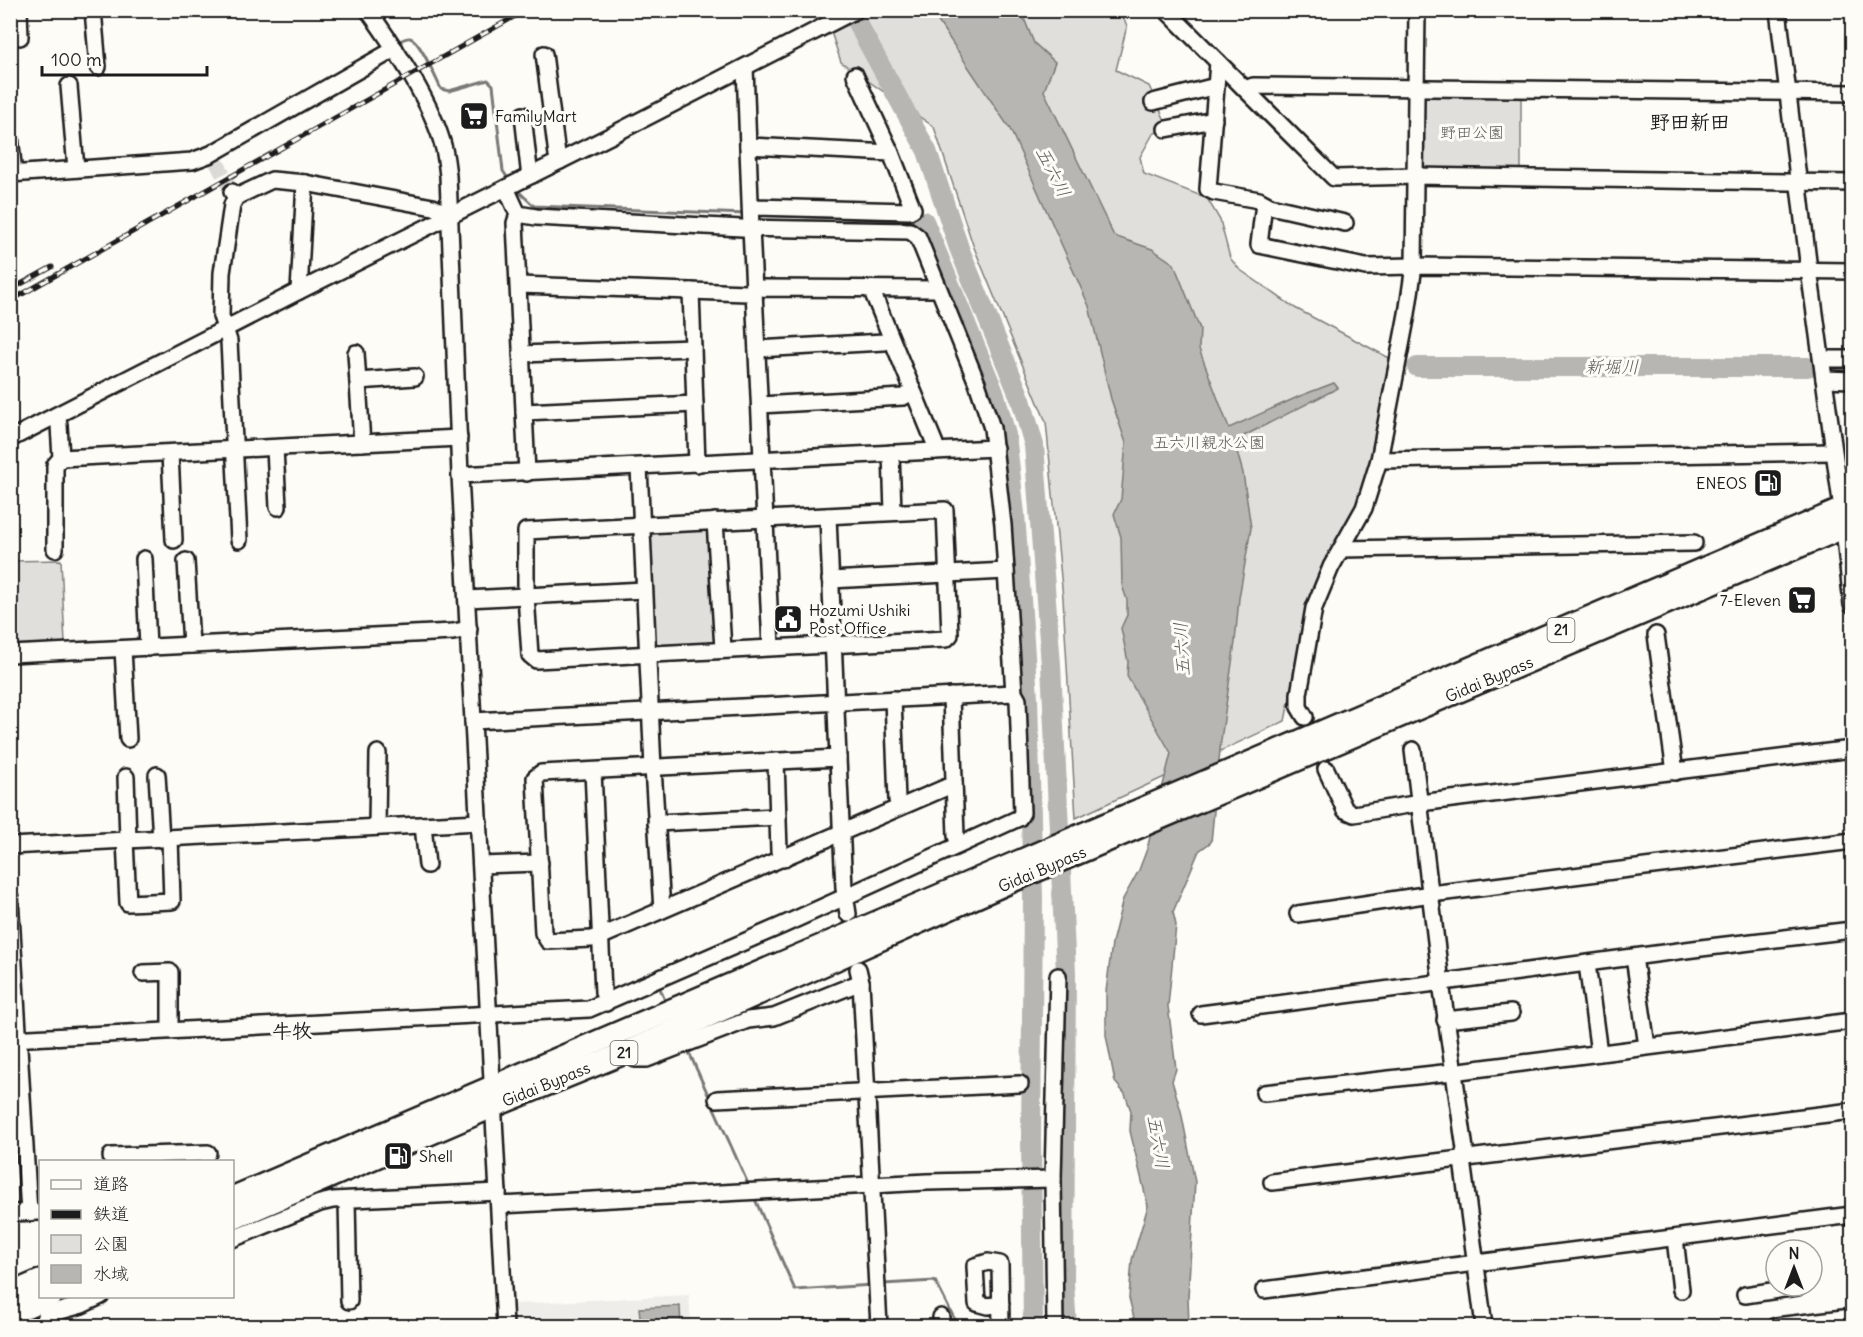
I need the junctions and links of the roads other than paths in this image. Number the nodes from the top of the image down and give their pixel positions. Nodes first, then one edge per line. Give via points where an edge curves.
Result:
1 (19, 10) edge
2 (93, 10) edge
3 (368, 10) edge
4 (1166, 10) edge
5 (1417, 10) edge
6 (1778, 10) edge
7 (850, 14) edge
8 (20, 37) dead end
9 (395, 49) junction
10 (544, 54) dead end
11 (1218, 62) junction
12 (98, 67) dead end
13 (746, 67) junction
14 (855, 75) dead end
15 (69, 86) dead end
16 (1216, 86) junction
17 (1416, 88) junction
18 (1245, 89) junction
19 (1788, 92) junction
20 (1852, 93) edge
21 (1153, 102) dead end
22 (523, 115) dead end
23 (1214, 120) junction
24 (1166, 129) dead end
25 (10, 136) edge
26 (748, 146) junction
27 (891, 153) junction
28 (560, 161) junction
29 (76, 169) junction
30 (12, 174) edge
31 (532, 175) junction
32 (1415, 176) junction
33 (1798, 182) junction
34 (305, 183) junction
35 (1852, 183) edge
36 (506, 188) junction
37 (1264, 202) junction
38 (751, 207) junction
39 (518, 214) junction
40 (450, 215) junction
41 (1345, 223) dead end
42 (751, 228) junction
43 (1414, 266) junction
44 (1809, 270) junction
45 (1852, 271) edge
46 (519, 285) junction
47 (873, 289) junction
48 (938, 289) junction
49 (754, 290) junction
50 (299, 291) junction
51 (691, 291) junction
52 (225, 330) junction
53 (891, 339) junction
54 (693, 348) junction
55 (757, 349) junction
56 (356, 352) dead end
57 (521, 354) junction
58 (1822, 359) junction
59 (1852, 359) edge
60 (416, 377) dead end
61 (1824, 379) junction
62 (1852, 380) edge
63 (358, 381) junction
64 (914, 392) junction
65 (695, 404) junction
66 (760, 405) junction
67 (524, 412) junction
68 (57, 416) junction
69 (459, 438) junction
70 (10, 439) edge
71 (362, 443) junction
72 (275, 448) junction
73 (995, 448) junction
74 (235, 450) junction
75 (934, 451) junction
76 (1833, 452) junction
77 (170, 453) junction
78 (891, 453) junction
79 (61, 458) junction
80 (762, 460) junction
81 (1379, 460) junction
82 (697, 464) junction
83 (639, 467) junction
84 (527, 473) junction
85 (460, 475) junction
86 (278, 507) dead end
87 (893, 512) junction
88 (828, 516) junction
89 (1848, 516) edge
90 (764, 519) junction
91 (716, 521) junction
92 (641, 525) junction
93 (174, 540) dead end
94 (239, 540) dead end
95 (1694, 543) dead end
96 (55, 549) dead end
97 (1341, 549) junction
98 (144, 559) dead end
99 (186, 561) dead end
100 (1850, 569) edge
101 (1006, 571) junction
102 (947, 574) junction
103 (830, 580) junction
104 (644, 590) junction
105 (526, 596) junction
106 (467, 599) junction
107 (1852, 605) edge
108 (469, 629) junction
109 (1656, 635) dead end
110 (833, 644) junction
111 (191, 645) junction
112 (771, 647) junction
113 (148, 648) junction
114 (123, 649) junction
115 (723, 649) junction
116 (647, 653) junction
117 (10, 654) edge
118 (1014, 693) junction
119 (951, 696) junction
120 (893, 699) junction
121 (835, 702) junction
122 (650, 712) junction
123 (1305, 717) dead end
124 (473, 721) junction
125 (128, 739) dead end
126 (1852, 749) edge
127 (1413, 750) dead end
128 (378, 753) dead end
129 (838, 758) junction
130 (776, 762) junction
131 (653, 768) junction
132 (1326, 769) dead end
133 (593, 771) junction
134 (1676, 772) junction
135 (157, 775) dead end
136 (126, 777) dead end
137 (954, 784) junction
138 (1420, 803) junction
139 (900, 807) junction
140 (778, 817) junction
141 (479, 822) junction
142 (657, 822) junction
143 (423, 825) junction
144 (377, 828) junction
145 (842, 834) junction
146 (166, 838) junction
147 (126, 840) junction
148 (1852, 841) edge
149 (959, 845) junction
150 (10, 846) edge
151 (783, 859) junction
152 (540, 863) junction
153 (427, 865) dead end
154 (481, 865) junction
155 (1010, 874) junction
156 (1431, 894) junction
157 (845, 896) junction
158 (10, 898) edge
159 (662, 910) junction
160 (848, 914) dead end
161 (1298, 914) dead end
162 (1852, 930) edge
163 (602, 936) junction
164 (1635, 957) junction
165 (1587, 964) junction
166 (143, 973) dead end
167 (1058, 976) dead end
168 (1441, 983) junction
169 (606, 1003) junction
170 (488, 1013) junction
171 (1511, 1013) dead end
172 (1201, 1014) dead end
173 (1445, 1020) junction
174 (1852, 1021) edge
175 (170, 1030) junction
176 (14, 1039) edge
177 (1647, 1046) junction
178 (627, 1052) junction
179 (1599, 1053) junction
180 (1452, 1072) junction
181 (1020, 1084) dead end
182 (867, 1092) junction
183 (1264, 1094) dead end
184 (493, 1096) junction
185 (717, 1099) dead end
186 (1852, 1111) edge
187 (208, 1153) dead end
188 (112, 1160) edge
189 (1462, 1160) junction
190 (1053, 1179) junction
191 (1272, 1182) dead end
192 (872, 1185) junction
193 (234, 1197) edge
194 (499, 1199) junction
195 (347, 1200) junction
196 (35, 1212) edge
197 (10, 1213) edge
198 (1852, 1215) edge
199 (234, 1218) edge
200 (234, 1238) edge
201 (1675, 1238) junction
202 (1476, 1263) junction
203 (39, 1281) edge
204 (1264, 1290) dead end
205 (1681, 1290) dead end
206 (1764, 1292) edge
207 (10, 1294) edge
208 (1745, 1295) dead end
209 (346, 1297) dead end
210 (46, 1298) edge
211 (97, 1298) edge
212 (1001, 1304) dead end
213 (10, 1314) edge
214 (1852, 1317) edge
215 (47, 1326) edge
216 (505, 1326) edge
217 (879, 1326) edge
218 (1001, 1326) edge
219 (1055, 1326) edge
220 (1484, 1326) edge
221 (1776, 1326) edge

1 - 8 street
2 - 12 street
3 - 9 street
4 - 11 street
5 - 17 street
6 - 19 street
7 - 13 street
9 - 29 street via 213,157
9 - 40 street via 444,148
10 - 28 street
11 - 16 street
11 - 18 street
13 - 26 street
13 - 28 street
14 - 27 street
15 - 29 street
16 - 21 street
16 - 23 street
17 - 18 street
17 - 19 street
17 - 32 street
18 - 32 street via 1334,178
19 - 20 street
19 - 33 street
22 - 31 street
23 - 24 street
23 - 37 street via 1208,189
25 - 30 street
26 - 27 street
26 - 38 street
27 - 38 street via 913,209 909,211
28 - 31 street
29 - 30 street
31 - 36 street
32 - 33 street
32 - 43 street
33 - 35 street
33 - 44 street
34 - 40 street via 433,207
34 - 50 street
34 - 52 street via 272,180 234,195 222,273 221,316
36 - 39 street
36 - 40 street
37 - 41 street
37 - 43 street via 1259,245 1366,267
38 - 42 street
39 - 42 street
39 - 46 street via 515,224
40 - 50 street
40 - 69 street
42 - 48 street via 910,231 918,237
42 - 49 street
43 - 44 street
43 - 81 street
44 - 45 street
44 - 58 street
46 - 51 street
46 - 57 street
47 - 48 street
47 - 49 street
47 - 53 street
48 - 73 street via 977,383
49 - 51 street
49 - 55 street
50 - 52 street
51 - 54 street
52 - 68 street
52 - 74 street
53 - 55 street
53 - 64 street
54 - 57 street
54 - 65 street
55 - 66 street
56 - 63 street
57 - 67 street
58 - 59 street
58 - 61 street
60 - 63 street
61 - 62 street
61 - 76 street
63 - 71 street
64 - 66 street via 903,397
64 - 75 street via 935,444
65 - 67 street
65 - 82 street
66 - 80 street
67 - 84 street
68 - 70 street
68 - 79 street
69 - 71 street
69 - 85 street
71 - 72 street
72 - 74 street
72 - 86 street
73 - 75 street
73 - 101 street
74 - 77 street
74 - 94 street
75 - 78 street
76 - 81 street
76 - 89 street
77 - 79 street
77 - 93 street
78 - 80 street
78 - 87 street
79 - 96 street via 54,465
80 - 82 street
80 - 90 street
81 - 97 street via 1364,508
82 - 83 street
83 - 84 street
83 - 92 street
84 - 85 street
85 - 106 street
87 - 88 street
87 - 102 street via 945,510
88 - 90 street
88 - 103 street
89 - 100 street
89 - 155 highway, Gidai Bypass / 21
90 - 91 street
90 - 112 street
91 - 92 street
91 - 115 street
92 - 104 street
92 - 105 street via 526,531
95 - 97 street
97 - 123 street via 1314,608 1299,694 1299,707
98 - 113 street
99 - 111 street
100 - 107 street
101 - 102 street
101 - 118 street
102 - 103 street
102 - 110 street via 950,635 946,639
103 - 110 street
104 - 105 street
104 - 116 street
105 - 106 street
105 - 116 street via 530,656 536,660
106 - 108 street
108 - 111 street
108 - 124 street
109 - 134 street
110 - 112 street
110 - 121 street
111 - 113 street
112 - 115 street
113 - 114 street
114 - 117 street
114 - 125 street
115 - 116 street
116 - 122 street
118 - 119 street
118 - 149 street via 1018,700 1022,813 1019,818
119 - 120 street
119 - 137 street
120 - 121 street
120 - 139 street
121 - 122 street
121 - 129 street
122 - 124 street
122 - 131 street
124 - 141 street
126 - 134 street
127 - 138 street
128 - 144 street
129 - 130 street
129 - 145 street
130 - 131 street
130 - 140 street
131 - 133 street
131 - 142 street
132 - 138 street via 1345,810 1354,814
133 - 152 street via 541,773 535,778
133 - 163 street
134 - 138 street
135 - 146 street
136 - 147 street
137 - 139 street
137 - 149 street
138 - 156 street
139 - 145 street
140 - 142 street
140 - 151 street via 779,851
141 - 143 street
141 - 154 street
142 - 159 street
143 - 144 street
143 - 153 street
144 - 146 street
145 - 151 street
145 - 157 street
146 - 147 street
146 - 147 street via 172,901 128,903
147 - 150 street
148 - 156 street
149 - 157 street
151 - 159 street
152 - 154 street
152 - 163 street via 543,933 548,940
154 - 170 street
155 - 178 highway, Gidai Bypass / 21
155 - 184 highway, Gidai Bypass / 21
156 - 161 street
156 - 168 street
157 - 160 street
157 - 169 street
158 - 176 street
159 - 163 street
162 - 164 street
163 - 169 street
164 - 165 street
164 - 177 street
165 - 168 street
165 - 179 street
166 - 175 street via 170,972
167 - 190 street
168 - 172 street
168 - 173 street
169 - 170 street via 590,1009
170 - 175 street
170 - 184 street
171 - 173 street
173 - 180 street
174 - 177 street
175 - 176 street
176 - 196 street
177 - 179 street
178 - 182 street via 635,1059 647,1059 748,1020 774,1017 860,975
178 - 184 highway, Gidai Bypass / 21
179 - 180 street
180 - 183 street
180 - 189 street via 1465,1149
181 - 182 street
182 - 185 street
182 - 192 street
184 - 193 highway, Gidai Bypass / 21
184 - 194 street
184 - 199 highway, Gidai Bypass / 21
186 - 189 street
187 - 188 street via 111,1156
189 - 191 street
189 - 202 street
190 - 192 street
190 - 219 street
192 - 194 street
192 - 217 street
194 - 195 street
194 - 216 street
195 - 200 street via 320,1203
195 - 209 street
196 - 197 street
198 - 201 street
201 - 202 street
201 - 205 street
202 - 204 street
202 - 220 street
203 - 207 highway
206 - 208 street
210 - 213 highway
211 - 215 street via 46,1315
212 - 218 street
214 - 221 street

